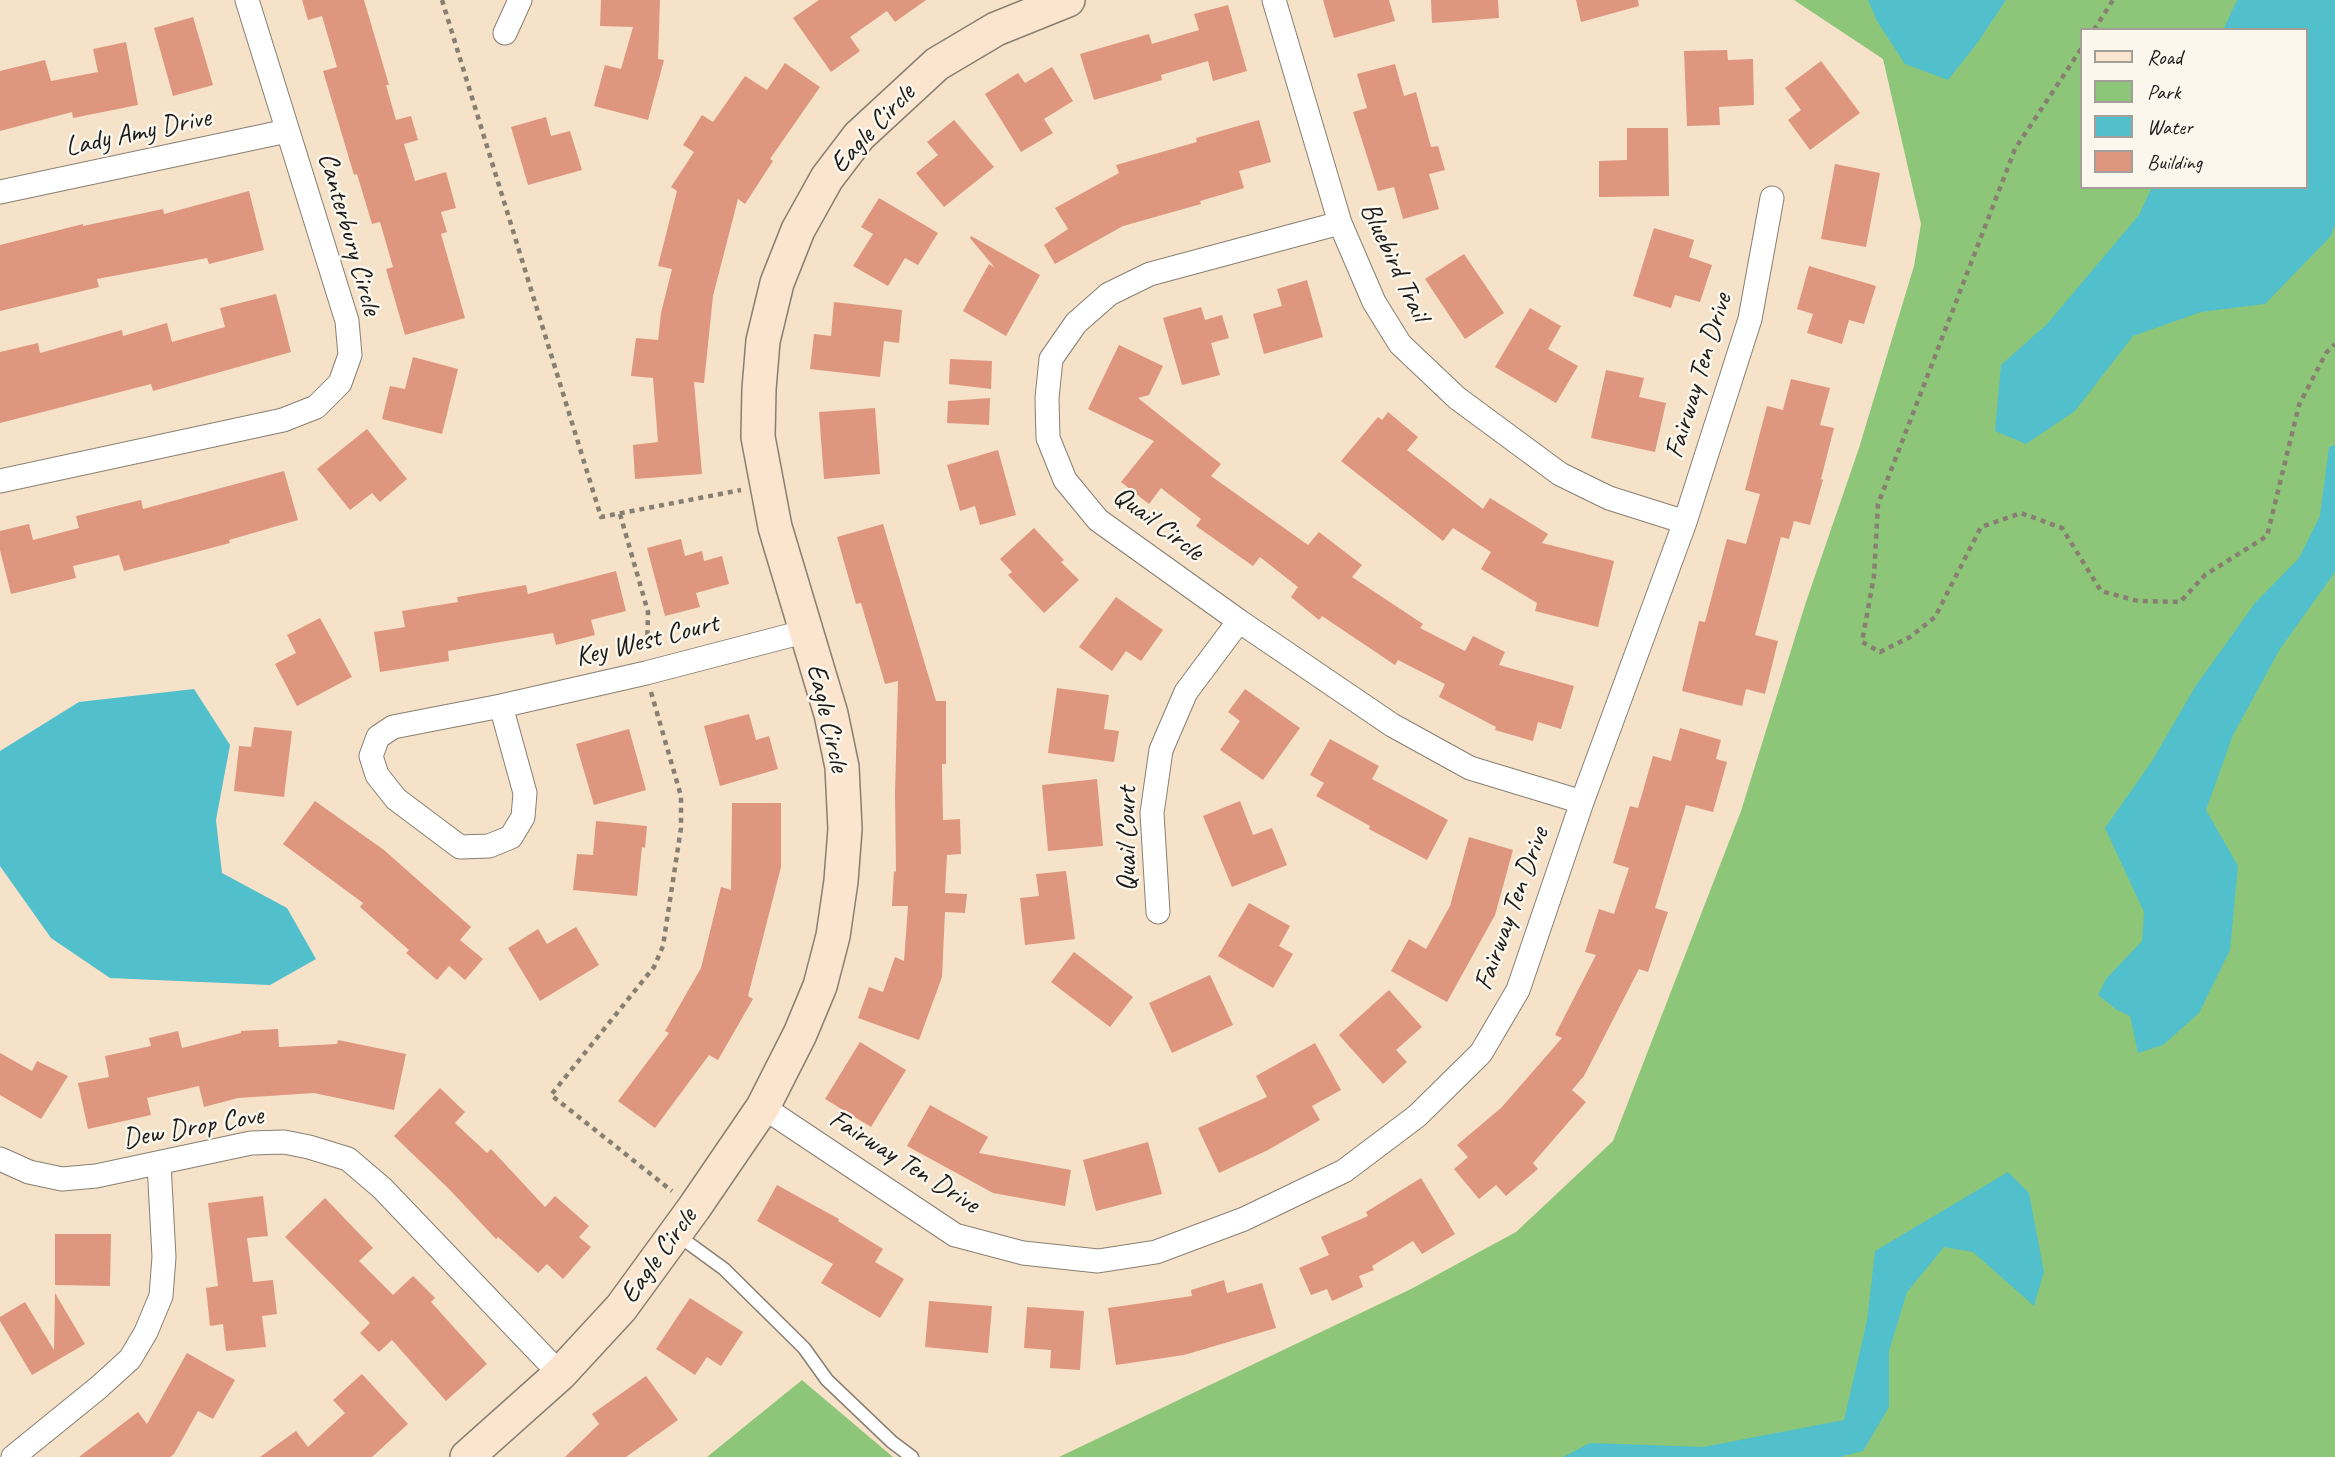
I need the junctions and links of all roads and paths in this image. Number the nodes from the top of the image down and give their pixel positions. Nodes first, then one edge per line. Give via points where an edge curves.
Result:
1 (247, 0) edge
2 (442, 0) edge
3 (520, 0) edge
4 (1068, 0) edge
5 (1274, 0) edge
6 (2113, 0) edge
7 (2095, 28) edge
8 (505, 33) dead end
9 (2080, 51) edge
10 (287, 131) junction
11 (0, 192) edge
12 (1772, 198) dead end
13 (1340, 223) junction
14 (2335, 344) edge
15 (0, 481) edge
16 (766, 485) junction
17 (620, 514) junction
18 (1685, 522) junction
19 (1239, 621) junction
20 (807, 631) junction
21 (646, 673) junction
22 (501, 706) junction
23 (1582, 802) junction
24 (1158, 912) dead end
25 (763, 1107) junction
26 (0, 1159) edge
27 (159, 1164) junction
28 (685, 1221) junction
29 (560, 1374) junction
30 (13, 1457) edge
31 (467, 1457) edge
32 (912, 1457) edge

1 - 10 street, Canterbury Circle
2 - 17 path via 601,517
3 - 8 street
4 - 16 street, Eagle Circle via 996,29 937,64 859,136 827,178 798,230 777,283 763,341 758,437
5 - 13 street, Bluebird Trail
6 - 7 path
9 - 14 path via 2015,149 1878,503 1874,576 1862,642 1880,652 1919,631 1935,617 1981,527 2021,513 2062,528 2101,591 2138,601 2180,602 2205,575 2267,536 2300,405
10 - 11 street, Lady Amy Drive
10 - 15 street, Canterbury Circle via 347,321 350,355 340,383 316,407 283,420
12 - 18 street, Fairway Ten Drive via 1750,319
13 - 18 street, Bluebird Trail via 1374,302 1400,344 1457,398 1560,474 1609,498
13 - 19 street, Quail Circle via 1150,274 1109,294 1076,323 1051,359 1048,438 1065,480 1098,520
16 - 17 path
16 - 20 street, Eagle Circle
17 - 21 path via 648,612
18 - 23 street, Fairway Ten Drive
19 - 23 street, Quail Circle via 1392,725 1470,768
19 - 24 street, Quail Court via 1186,692 1161,750 1152,813
20 - 21 street, Key West Court
20 - 25 street, Eagle Circle via 842,767 845,829 841,881 820,986
21 - 22 street, Key West Court
21 - 28 path via 681,796 681,828 663,946 654,967 551,1095
22 - 22 street, Key West Court via 393,727 378,737 371,756 377,775 396,799 460,847 489,846 511,837 523,817 525,793
23 - 25 street, Fairway Ten Drive via 1518,990 1481,1053 1417,1116 1344,1171 1244,1219 1156,1251 1098,1261 1023,1253 955,1235
25 - 28 street, Eagle Circle
26 - 27 street, Dew Drop Cove via 62,1180
27 - 29 street, Dew Drop Cove via 251,1143 284,1142 348,1159 382,1188
27 - 30 street via 164,1257 161,1296 146,1332 130,1359
28 - 29 street, Eagle Circle via 621,1308
28 - 32 lane via 724,1269 804,1348 827,1380
29 - 31 street, Eagle Circle

